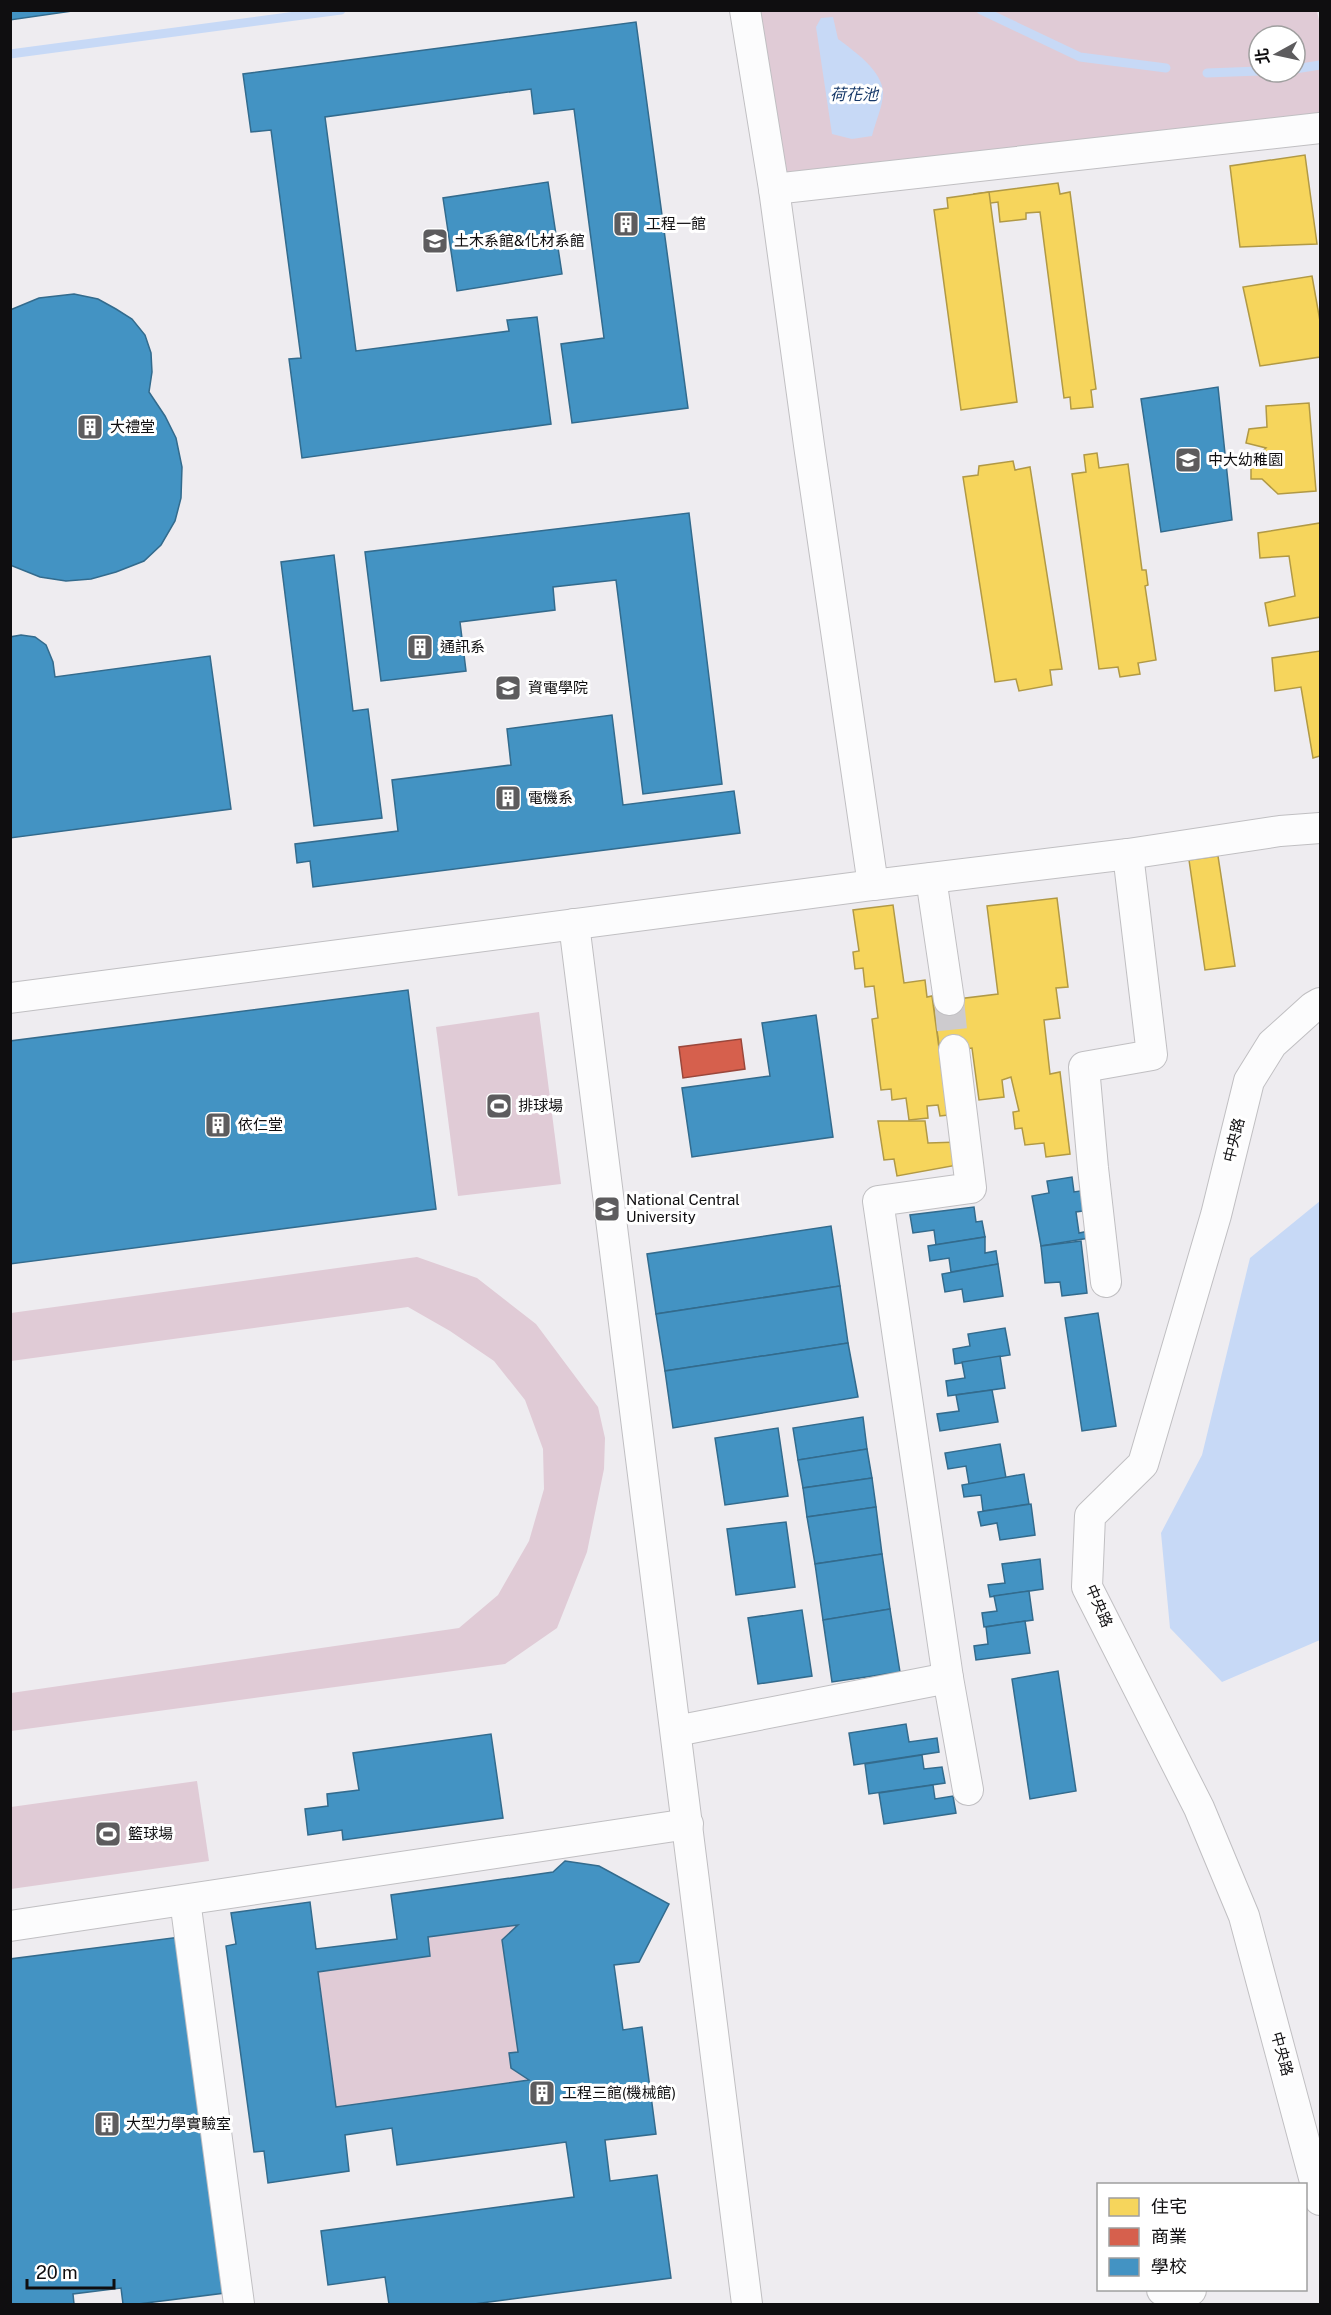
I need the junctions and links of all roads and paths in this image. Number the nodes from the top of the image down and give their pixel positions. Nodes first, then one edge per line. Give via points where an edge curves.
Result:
1 (745, 10) edge
2 (1320, 128) edge
3 (774, 189) junction
4 (1320, 828) edge
5 (1128, 854) junction
6 (931, 878) junction
7 (873, 885) junction
8 (574, 924) junction
9 (10, 998) edge
10 (949, 1000) tunnel mouth
11 (1320, 1003) edge
12 (954, 1050) tunnel mouth
13 (1106, 1282) dead end
14 (948, 1678) junction
15 (676, 1731) junction
16 (968, 1790) dead end
17 (688, 1824) junction
18 (185, 1900) junction
19 (10, 1926) edge
20 (1311, 2123) edge
21 (1320, 2200) edge
22 (1170, 2291) edge
23 (1184, 2291) edge
24 (239, 2304) edge
25 (747, 2304) edge

1 - 3 street
2 - 3 street
3 - 7 street
4 - 5 street
5 - 6 street
5 - 13 street via 1152,1055 1084,1067
6 - 7 street
6 - 10 street
7 - 8 street
8 - 9 street
8 - 15 street
11 - 20 street, 中央路 via 1272,1044 1249,1081 1216,1215 1143,1464 1090,1516 1087,1587 1199,1808 1244,1916
12 - 14 street via 971,1188 878,1201
14 - 15 street
14 - 16 street
15 - 17 street
17 - 18 street
17 - 25 street
18 - 19 street
18 - 24 street
20 - 21 street, 中央路
22 - 23 street

